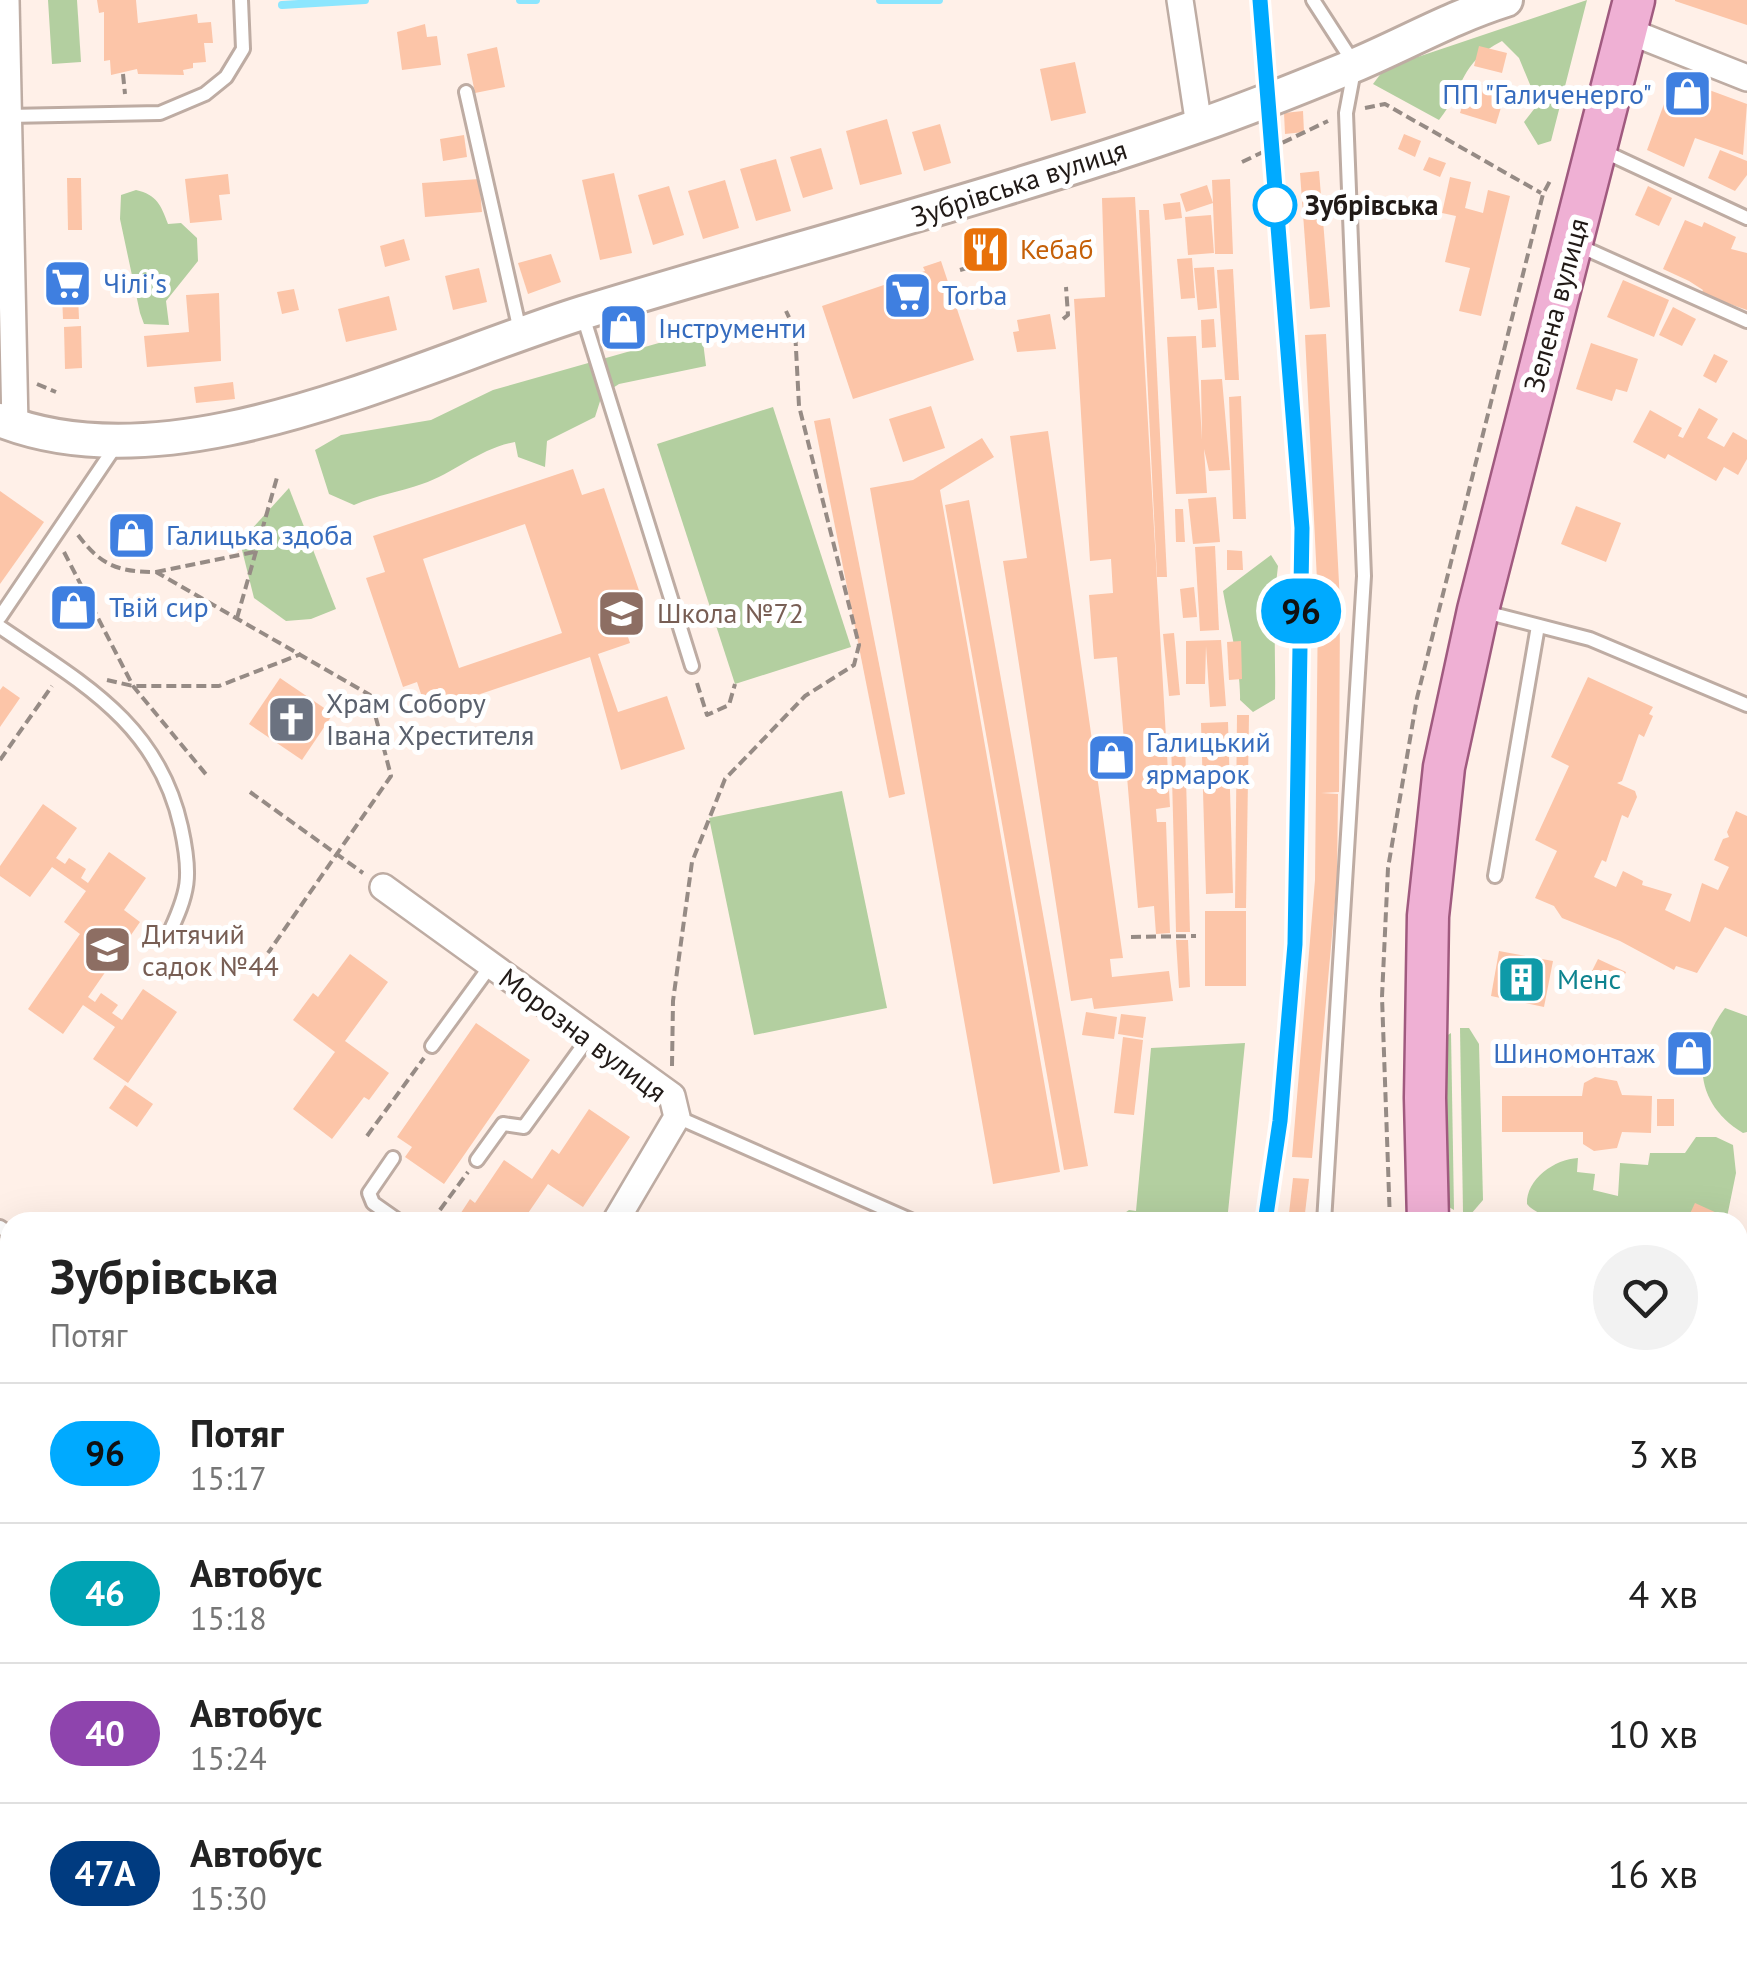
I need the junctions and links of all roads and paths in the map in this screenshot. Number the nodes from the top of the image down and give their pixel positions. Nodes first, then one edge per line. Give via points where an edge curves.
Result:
1 (6, 0) edge
2 (241, 0) edge
3 (1180, 0) edge
4 (1313, 0) edge
5 (1506, 0) edge
6 (1630, 15) edge
7 (1355, 65) junction
8 (123, 74) dead end
9 (1747, 78) edge
10 (466, 92) dead end
11 (126, 100) dead end
12 (1346, 112) junction
13 (8, 116) junction
14 (1198, 126) junction
15 (1596, 147) junction
16 (1242, 162) dead end
17 (1551, 179) dead end
18 (1534, 188) junction
19 (1543, 194) dead end
20 (1747, 218) edge
21 (1572, 244) junction
22 (1002, 258) dead end
23 (960, 270) dead end
24 (1066, 287) dead end
25 (786, 311) dead end
26 (582, 313) junction
27 (1063, 318) dead end
28 (1747, 322) edge
29 (521, 334) junction
30 (8, 423) edge
31 (118, 442) junction
32 (278, 474) dead end
33 (66, 520) junction
34 (56, 535) junction
35 (256, 552) junction
36 (156, 572) junction
37 (1478, 610) junction
38 (0, 617) edge
39 (237, 618) junction
40 (1538, 626) junction
41 (0, 627) edge
42 (300, 654) junction
43 (692, 666) joint
44 (63, 670) junction
45 (735, 684) dead end
46 (133, 686) junction
47 (1747, 705) edge
48 (0, 760) edge
49 (209, 778) dead end
50 (250, 792) dead end
51 (337, 854) junction
52 (1495, 876) dead end
53 (383, 887) joint
54 (1132, 936) dead end
55 (1196, 936) dead end
56 (167, 938) dead end
57 (268, 954) dead end
58 (491, 965) junction
59 (590, 1036) junction
60 (432, 1046) joint
61 (674, 1106) junction
62 (367, 1136) dead end
63 (393, 1158) dead end
64 (477, 1160) joint
65 (386, 1212) edge
66 (439, 1212) edge
67 (620, 1212) edge
68 (894, 1212) edge
69 (1325, 1212) edge
70 (1428, 1212) edge

1 - 13 street
2 - 13 lane via 244,50 205,94 160,113
3 - 14 street
4 - 7 lane
5 - 7 street, Зубрівська вулиця
6 - 9 street
6 - 15 main road, Зелена вулиця
7 - 12 lane
7 - 14 street, Зубрівська вулиця
8 - 11 path
10 - 29 lane
12 - 16 path
12 - 18 path via 1385,104
12 - 69 lane via 1364,576
13 - 30 street
14 - 26 street, Зубрівська вулиця
15 - 20 lane
15 - 21 main road, Зелена вулиця
17 - 18 path via 1544,190
18 - 19 path
21 - 28 lane
21 - 37 main road, Зелена вулиця
22 - 23 path
24 - 27 path
25 - 61 path via 795,330 799,406 859,645 854,664 805,696 725,780 704,826 692,862 673,1001
26 - 29 street, Зубрівська вулиця
26 - 43 lane
29 - 31 street, Зубрівська вулиця via 306,408 223,430
30 - 31 street, Зубрівська вулиця
31 - 33 lane
32 - 35 path
33 - 34 lane
33 - 36 path via 89,550 121,572
34 - 38 lane
34 - 46 path
35 - 36 path
35 - 39 path
36 - 39 path
37 - 40 lane
37 - 70 main road, Зелена вулиця via 1434,842 1426,986
39 - 42 path
40 - 47 lane via 1590,640
40 - 52 lane
41 - 44 lane
42 - 46 path via 219,686
42 - 51 path via 370,695 391,776
43 - 45 path via 706,716 728,705
44 - 46 path
44 - 48 path
44 - 56 lane via 119,712 172,785 190,868 187,896
46 - 49 path
50 - 51 path
51 - 53 path
51 - 57 path
53 - 58 street, Морозна вулиця
54 - 55 path
58 - 59 street, Морозна вулиця
58 - 60 lane
59 - 61 street, Морозна вулиця
59 - 64 lane via 524,1127 502,1124
60 - 62 path
61 - 67 street, Морозна вулиця
61 - 68 lane
63 - 65 lane via 369,1193
64 - 66 path

